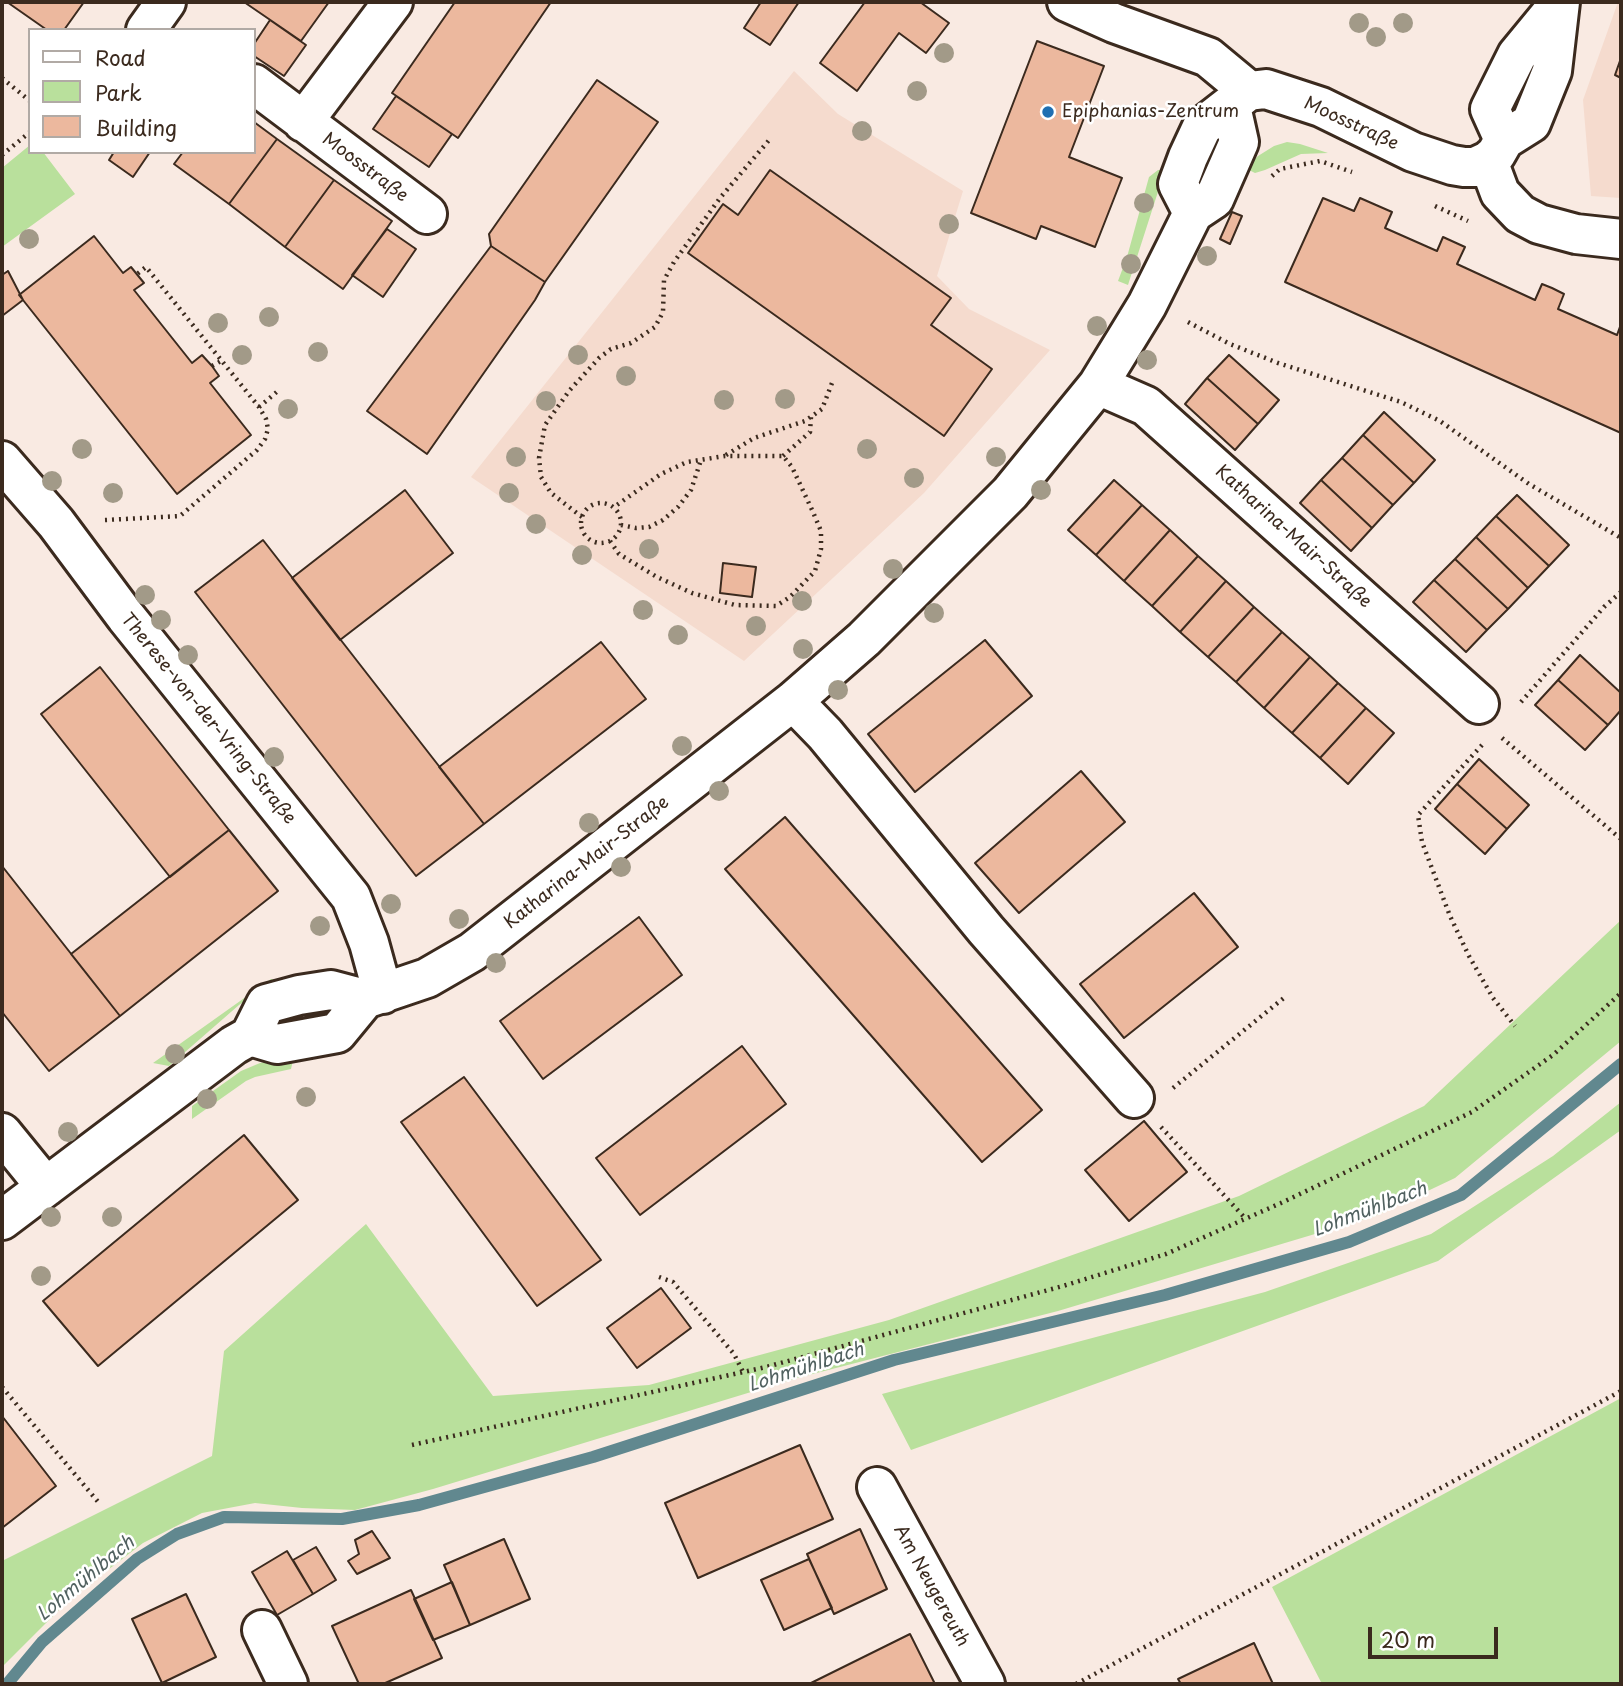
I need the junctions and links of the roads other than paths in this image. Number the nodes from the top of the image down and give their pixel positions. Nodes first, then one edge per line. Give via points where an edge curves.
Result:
1 (393, 2) edge
2 (1066, 2) edge
3 (1559, 3) edge
4 (256, 86) edge
5 (1240, 98) junction
6 (303, 122) junction
7 (1496, 151) junction
8 (427, 214) dead end
9 (1621, 239) edge
10 (1098, 385) junction
11 (2, 461) edge
12 (793, 701) junction
13 (1487, 718) road end
14 (374, 997) junction
15 (1140, 1104) road end
16 (2, 1133) edge
17 (46, 1187) junction
18 (2, 1220) edge
19 (877, 1487) dead end
20 (262, 1630) dead end
21 (288, 1684) edge
22 (985, 1684) edge

1 - 6 street, Moosstraße
2 - 5 street via 1208,57
3 - 7 street via 1552,71 1541,101 1531,123
4 - 6 street, Moosstraße
5 - 7 street, Moosstraße via 1266,89 1321,107 1413,152 1452,165 1475,167
5 - 10 street, Katharina-Mair-Straße via 1202,127 1178,184 1193,214 1147,305
6 - 8 street, Moosstraße
7 - 9 street via 1500,193 1520,214 1576,234
10 - 12 street, Katharina-Mair-Straße via 1010,493 873,630
10 - 13 street, Katharina-Mair-Straße via 1146,407
11 - 14 street, Therese-von-der-Vring-Straße via 57,523 126,617 351,897 369,943
12 - 14 street, Katharina-Mair-Straße via 472,952 427,978
12 - 15 street
14 - 17 street via 331,990 266,1004 250,1036
16 - 17 street
17 - 18 street
19 - 22 street, Am Neugereuth
20 - 21 street

